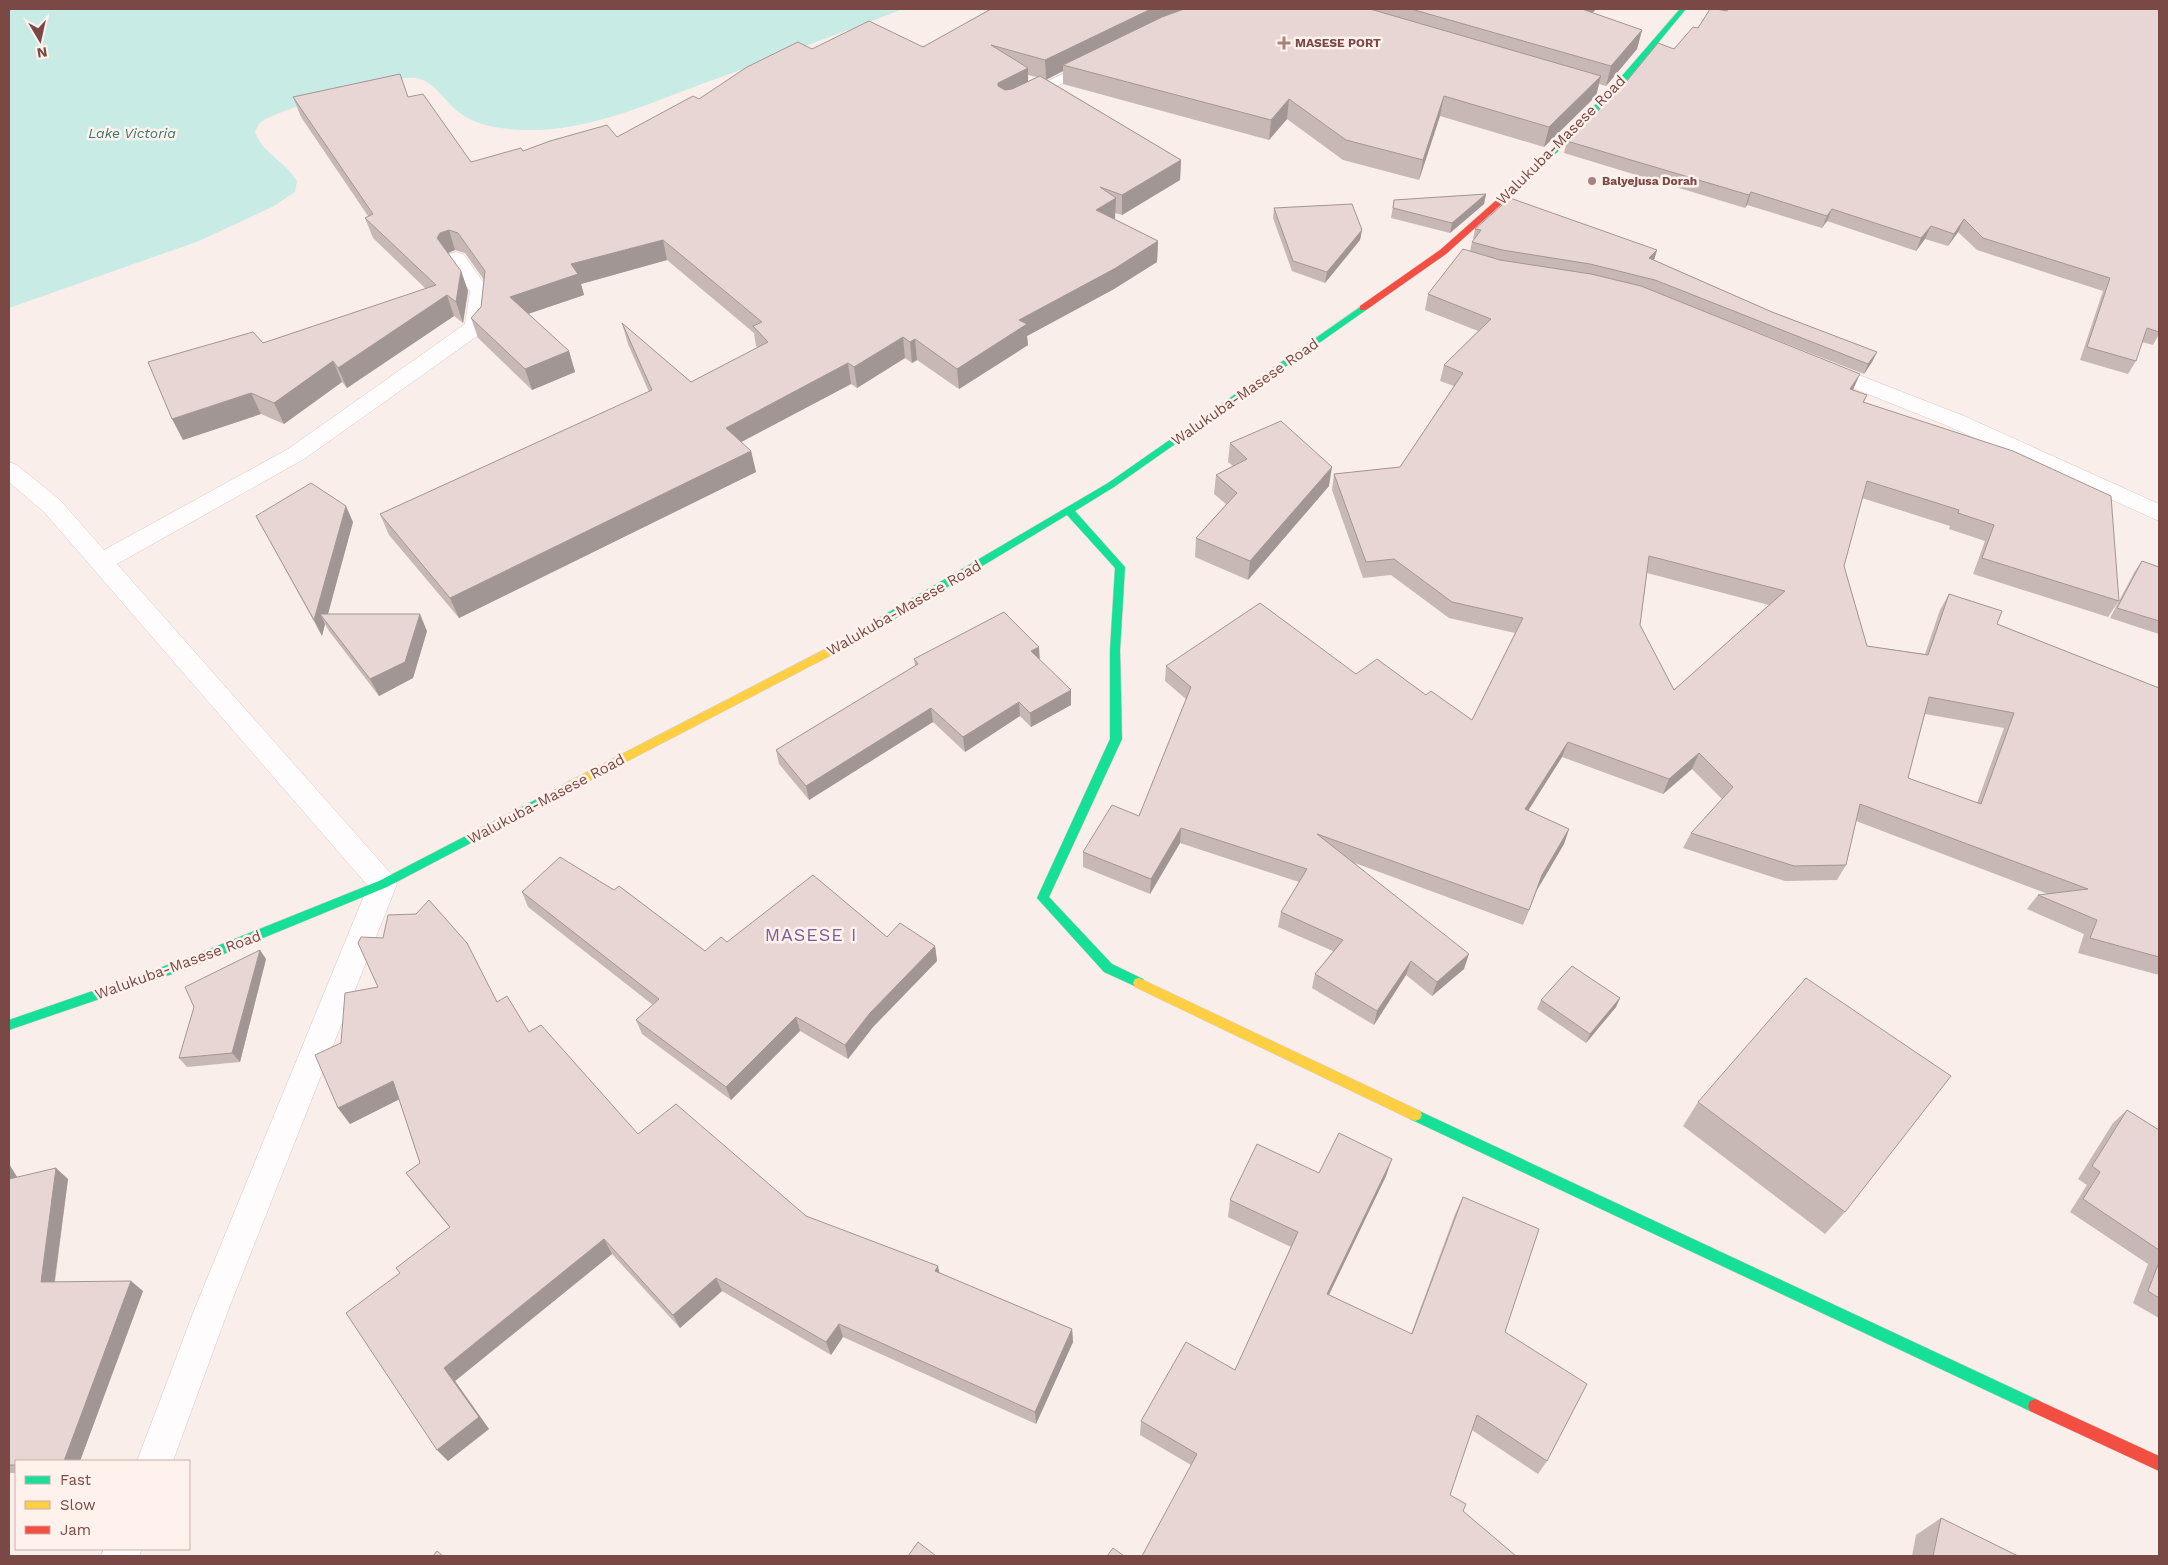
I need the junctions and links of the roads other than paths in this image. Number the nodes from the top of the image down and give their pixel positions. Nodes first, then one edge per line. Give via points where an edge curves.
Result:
1 (1684, 9) edge
2 (1096, 62) edge
3 (1016, 100) edge
4 (1443, 252) junction
5 (456, 258) edge
6 (1470, 260) edge
7 (1808, 362) edge
8 (9, 470) edge
9 (1068, 511) junction
10 (2159, 513) edge
11 (101, 562) junction
12 (383, 884) junction
13 (9, 1025) edge
14 (155, 1460) edge
15 (2159, 1464) edge

1 - 4 street, Walukuba-Masese Road via 1512,192
2 - 3 lane
4 - 6 street
4 - 9 street, Walukuba-Masese Road via 1258,384
5 - 11 street via 480,291 475,326 296,454
7 - 10 street via 1956,421
8 - 11 street via 52,506
9 - 12 street, Walukuba-Masese Road via 872,629
9 - 15 street via 1120,567 1115,650 1116,739 1044,898 1108,968
11 - 12 street
12 - 13 street, Walukuba-Masese Road via 186,964
12 - 14 street via 216,1299

